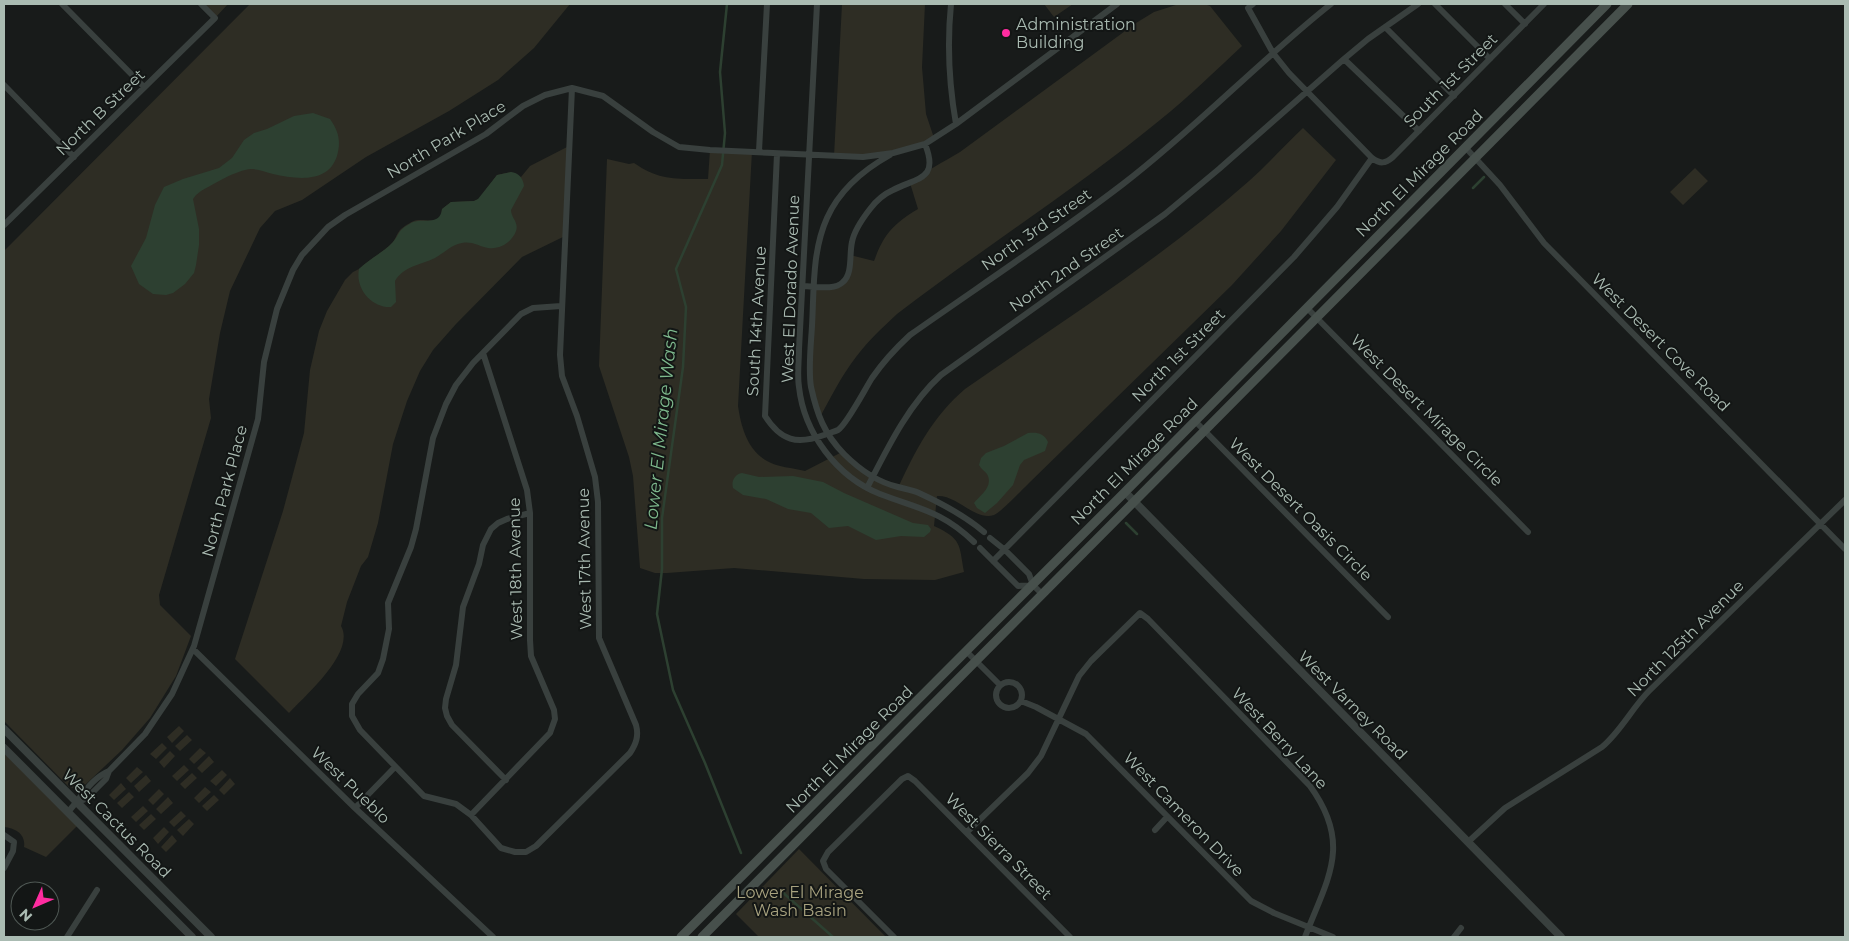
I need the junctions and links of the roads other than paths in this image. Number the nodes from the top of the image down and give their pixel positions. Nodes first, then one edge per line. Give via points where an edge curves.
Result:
1 (62, 4) edge
2 (201, 4) edge
3 (767, 4) edge
4 (817, 4) edge
5 (950, 4) edge
6 (1117, 4) edge
7 (1332, 4) edge
8 (1418, 4) edge
9 (1434, 4) edge
10 (1505, 4) edge
11 (1544, 4) edge
12 (1607, 4) edge
13 (1628, 4) edge
14 (1250, 6) edge
15 (1525, 24) junction
16 (1385, 27) junction
17 (1273, 53) junction
18 (1344, 59) junction
19 (1490, 59) junction
20 (4, 85) edge
21 (144, 88) junction
22 (572, 88) junction
23 (1307, 92) junction
24 (1454, 96) junction
25 (956, 124) junction
26 (1419, 132) junction
27 (925, 144) junction
28 (1465, 147) junction
29 (759, 151) junction
30 (893, 153) junction
31 (777, 154) junction
32 (810, 155) junction
33 (74, 157) junction
34 (1474, 157) junction
35 (1372, 158) junction
36 (4, 225) edge
37 (803, 286) junction
38 (814, 286) junction
39 (561, 306) junction
40 (1307, 308) junction
41 (1316, 317) junction
42 (483, 352) junction
43 (1195, 422) junction
44 (1204, 431) junction
45 (826, 434) junction
46 (815, 438) junction
47 (873, 477) junction
48 (867, 488) junction
49 (1125, 492) junction
50 (1845, 500) edge
51 (1134, 502) junction
52 (530, 513) junction
53 (1821, 524) junction
54 (984, 532) dead end
55 (1528, 532) dead end
56 (990, 538) dead end
57 (974, 542) dead end
58 (980, 548) dead end
59 (1845, 549) edge
60 (1005, 550) junction
61 (993, 561) junction
62 (1033, 585) junction
63 (1042, 595) junction
64 (1388, 617) dead end
65 (193, 649) junction
66 (967, 652) junction
67 (977, 662) junction
68 (1000, 685) junction
69 (1021, 701) junction
70 (1058, 719) junction
71 (4, 729) edge
72 (4, 748) edge
73 (395, 767) junction
74 (506, 780) junction
75 (77, 802) junction
76 (355, 808) junction
77 (68, 812) junction
78 (471, 815) junction
79 (1167, 817) junction
80 (1155, 830) dead end
81 (967, 832) junction
82 (4, 835) edge
83 (1468, 842) junction
84 (4, 868) edge
85 (97, 890) dead end
86 (1309, 927) junction
87 (1461, 928) dead end
88 (66, 937) edge
89 (192, 937) edge
90 (211, 937) edge
91 (493, 937) edge
92 (681, 937) edge
93 (702, 937) edge
94 (894, 937) edge
95 (1070, 937) edge
96 (1305, 937) edge
97 (1333, 937) edge
98 (1454, 937) edge
99 (1561, 937) edge

1 - 21 street
2 - 21 street, North B Street via 215,18
3 - 29 street
4 - 32 street, West El Dorado Avenue
5 - 25 street via 950,90
6 - 25 street, North Park Place
7 - 17 street, North 3rd Street
8 - 16 street, North 2nd Street
9 - 19 street
10 - 15 street
11 - 15 street, South 1st Street
12 - 28 main road, North El Mirage Road
13 - 34 main road, North El Mirage Road
14 - 17 street
15 - 19 street, South 1st Street
16 - 18 street, North 2nd Street
16 - 24 street
17 - 23 street
17 - 45 street, North 3rd Street via 1123,184 910,335 882,364 839,429
18 - 23 street, North 2nd Street
18 - 26 street
19 - 24 street, South 1st Street
20 - 33 street
21 - 33 street, North B Street
22 - 29 street, North Park Place via 603,96 673,144 685,148
22 - 39 street, West 17th Avenue
22 - 65 street, North Park Place via 545,95 523,106 486,134 345,215 302,255 277,309 264,362 258,419
23 - 35 street
23 - 47 street, North 2nd Street via 1165,214 941,375 913,407
24 - 26 street, South 1st Street
25 - 27 street, North Park Place
26 - 35 street, South 1st Street via 1387,162 1377,162
27 - 30 street, North Park Place
27 - 38 street via 930,164 926,174 892,191 870,209 852,240 847,277 833,288
28 - 34 street, West Desert Cove Road
28 - 40 main road, North El Mirage Road
29 - 31 street, North Park Place
30 - 32 street, North Park Place via 866,157
30 - 38 street, West El Dorado Avenue via 866,169 836,201 827,217 817,250
31 - 32 street, North Park Place
31 - 46 street, South 14th Avenue via 765,416 783,437 791,440
32 - 37 street, West El Dorado Avenue
33 - 36 street, North B Street
34 - 41 main road, North El Mirage Road
34 - 53 street, West Desert Cove Road via 1544,243
35 - 60 street, North 1st Street via 1294,257
37 - 38 street
37 - 46 street, West El Dorado Avenue via 798,349 799,388
38 - 45 street, West El Dorado Avenue via 811,385
39 - 42 street, West 17th Avenue via 533,308 522,314
39 - 78 street, West 17th Avenue via 562,376 595,477 598,502 599,638 636,725 637,739 630,753 536,846 526,852 502,848
40 - 41 street, West Desert Mirage Circle
40 - 43 main road, North El Mirage Road
41 - 44 main road, North El Mirage Road
41 - 55 street, West Desert Mirage Circle
42 - 52 street, West 18th Avenue via 527,490
42 - 73 street, West 17th Avenue via 456,384 439,422 416,530 388,603 389,629 383,659 378,673 352,704 352,716 360,730
43 - 44 street, West Desert Oasis Circle
43 - 49 main road, North El Mirage Road
44 - 51 main road, North El Mirage Road
44 - 64 street, West Desert Oasis Circle
45 - 46 street, South 14th Avenue
45 - 47 street, West El Dorado Avenue via 853,463
46 - 48 street, West El Dorado Avenue via 843,472
47 - 48 street, North 2nd Street
47 - 54 street, West El Dorado Avenue via 941,503
48 - 57 street, West El Dorado Avenue via 937,515
49 - 51 street, West Varney Road
49 - 62 main road, North El Mirage Road
50 - 53 street, North 125th Avenue
51 - 63 main road, North El Mirage Road
51 - 83 street, West Varney Road
52 - 74 street, West 18th Avenue via 531,656 555,719 550,733
52 - 74 street via 498,523 483,545 463,606 456,665 445,708 452,725
53 - 59 street, West Desert Cove Road
53 - 83 street, North 125th Avenue via 1644,696 1613,738 1505,808
56 - 60 street
58 - 61 street
60 - 61 street, North 1st Street
60 - 62 street via 1029,574
61 - 62 street via 1018,586
62 - 63 street
62 - 66 main road, North El Mirage Road
63 - 67 main road, North El Mirage Road
65 - 75 street, North Park Place via 172,694 145,734 109,771 106,779 86,799
65 - 76 street, West Pueblo
66 - 67 street
66 - 92 main road, North El Mirage Road
67 - 68 street
67 - 93 main road, North El Mirage Road
68 - 69 street via 1008,682 1017,684 1022,692
68 - 69 street via 996,692 999,704 1011,708
69 - 70 street, West Cameron Drive
70 - 79 street, West Cameron Drive via 1086,734
70 - 81 street via 1041,756 1028,773
70 - 86 street, West Berry Lane via 1079,676 1091,661 1140,613 1148,619 1319,798 1331,828 1333,850 1329,877
71 - 75 street, West Cactus Road
72 - 77 street, West Cactus Road
73 - 76 street
73 - 78 street, West 17th Avenue via 424,796 456,804
74 - 78 street, West 18th Avenue
75 - 77 street, North Park Place
75 - 90 street, West Cactus Road
76 - 91 street, West Pueblo
77 - 89 street, West Cactus Road
79 - 80 street
79 - 86 street, West Cameron Drive via 1251,901
81 - 94 street, West Sierra Street via 908,776 828,852 823,861 826,870
81 - 95 street, West Sierra Street
82 - 84 street via 14,842
83 - 99 street, West Varney Road
85 - 88 street
86 - 96 street, West Berry Lane
86 - 97 street, West Cameron Drive
87 - 98 street

